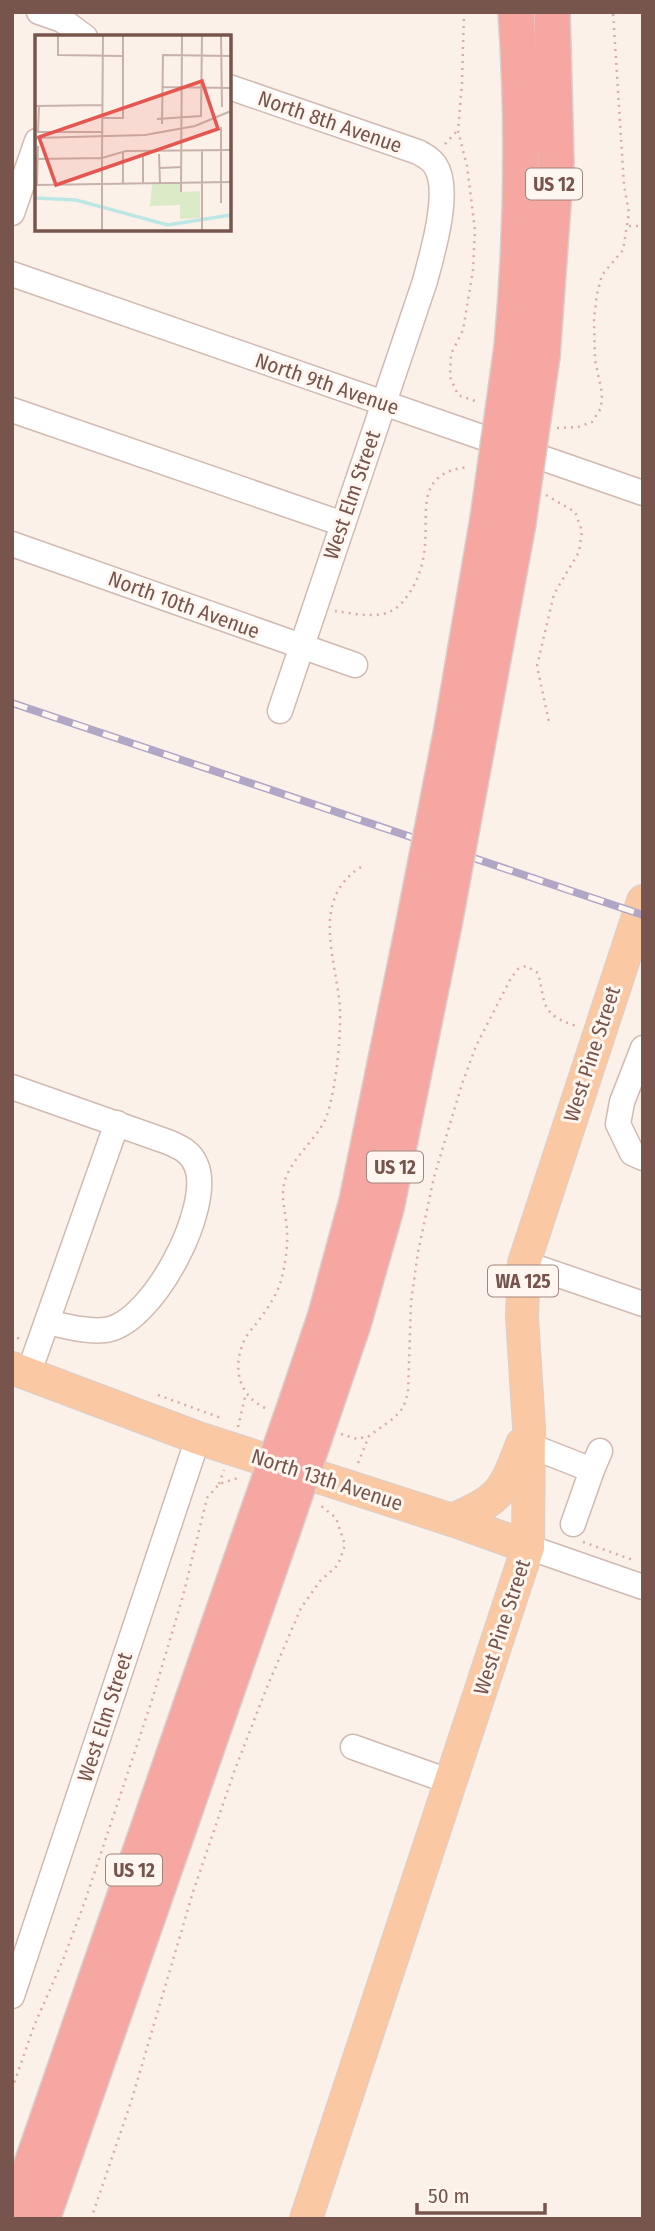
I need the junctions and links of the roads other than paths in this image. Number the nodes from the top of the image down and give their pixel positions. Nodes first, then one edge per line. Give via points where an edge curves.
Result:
1 (39, 12) edge
2 (496, 12) edge
3 (516, 12) edge
4 (552, 12) edge
5 (575, 12) edge
6 (78, 29) edge
7 (231, 88) edge
8 (35, 147) edge
9 (430, 159) joint
10 (12, 213) edge
11 (12, 274) edge
12 (533, 274) junction
13 (383, 404) junction
14 (12, 410) edge
15 (643, 493) edge
16 (343, 524) junction
17 (12, 544) edge
18 (301, 646) junction
19 (355, 665) dead end
20 (280, 710) dead end
21 (643, 901) edge
22 (643, 1048) edge
23 (12, 1087) edge
24 (117, 1123) junction
25 (643, 1158) edge
26 (524, 1263) junction
27 (643, 1304) edge
28 (47, 1322) junction
29 (20, 1372) edge
30 (529, 1436) junction
31 (198, 1438) junction
32 (452, 1520) junction
33 (573, 1524) dead end
34 (269, 1527) junction
35 (528, 1547) junction
36 (643, 1587) edge
37 (353, 1747) dead end
38 (451, 1782) junction
39 (12, 1996) edge
40 (13, 2219) edge
41 (42, 2219) edge
42 (306, 2219) edge

1 - 6 street
2 - 12 highway via 504,197
3 - 12 highway, US 12 via 522,187
4 - 12 highway, US 12 via 556,162
5 - 12 highway via 570,153
7 - 9 street, North 8th Avenue
8 - 10 street
9 - 13 street, West Elm Street via 440,176 435,245
11 - 13 street, North 9th Avenue
12 - 34 highway, US 12, bridge via 503,521 429,926 326,1315 312,1402
13 - 15 street, North 9th Avenue
13 - 16 street, West Elm Street
14 - 16 street
16 - 18 street, West Elm Street
17 - 18 street, North 10th Avenue
18 - 19 street, North 10th Avenue
18 - 20 street, West Elm Street
21 - 26 main road, West Pine Street / WA 125
22 - 25 street via 618,1124 632,1153
23 - 24 street
24 - 28 street
24 - 28 street via 186,1150 197,1166 199,1191 189,1230 170,1272 150,1301 127,1322 105,1330
26 - 27 street
26 - 30 main road, West Pine Street / WA 125
28 - 29 street
29 - 31 main road, North 13th Avenue
30 - 32 main road, WA 125 via 500,1492 486,1505
30 - 33 street via 596,1461
30 - 35 main road, West Pine Street / WA 125
31 - 32 main road, North 13th Avenue
31 - 39 street, West Elm Street
32 - 35 main road, North 13th Avenue
34 - 40 highway, US 12
34 - 41 highway, US 12
35 - 36 street, North 13th Avenue
35 - 38 main road, West Pine Street
37 - 38 street
38 - 42 main road, West Pine Street

